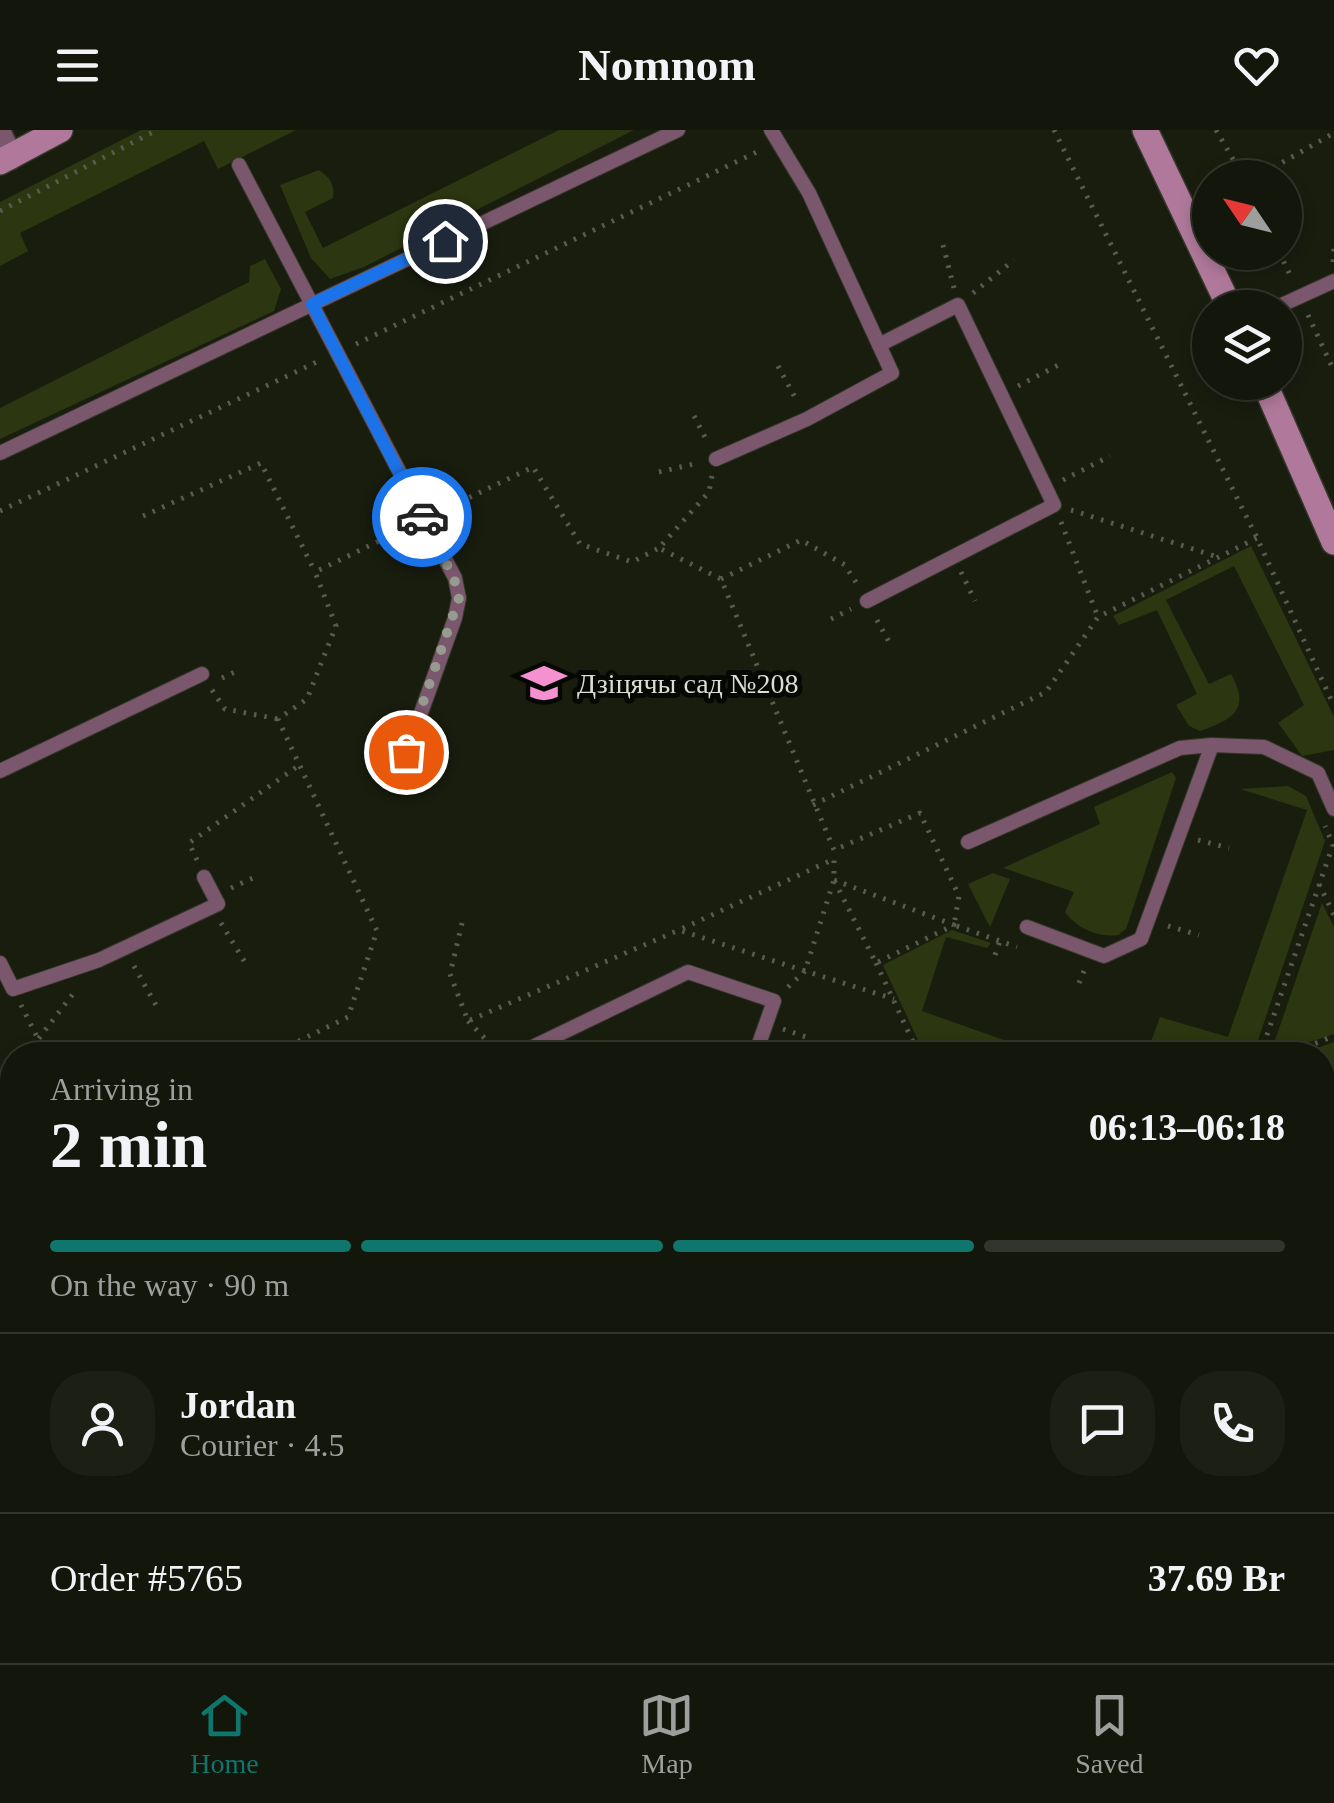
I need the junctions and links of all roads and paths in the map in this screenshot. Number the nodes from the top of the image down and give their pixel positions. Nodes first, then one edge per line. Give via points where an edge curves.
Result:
1 (60, 130) edge
2 (157, 130) edge
3 (678, 130) edge
4 (1054, 130) edge
5 (1145, 130) edge
6 (1216, 130) edge
7 (1334, 133) edge
8 (773, 136) edge
9 (4, 152) edge
10 (1234, 160) edge
11 (1287, 160) edge
12 (240, 166) dead end
13 (0, 210) edge
14 (943, 246) dead end
15 (1014, 260) dead end
16 (1334, 281) edge
17 (1221, 290) edge
18 (1302, 295) edge
19 (312, 304) junction
20 (958, 305) junction
21 (879, 345) junction
22 (337, 353) junction
23 (1064, 362) dead end
24 (778, 366) dead end
25 (1002, 395) junction
26 (1272, 400) edge
27 (694, 416) dead end
28 (807, 420) junction
29 (0, 453) edge
30 (1110, 456) dead end
31 (716, 459) junction
32 (659, 472) dead end
33 (1046, 488) junction
34 (1054, 505) junction
35 (0, 511) edge
36 (142, 516) dead end
37 (424, 520) junction
38 (1257, 538) junction
39 (1334, 542) edge
40 (659, 548) junction
41 (953, 557) junction
42 (1218, 557) junction
43 (315, 572) junction
44 (721, 579) junction
45 (976, 601) dead end
46 (868, 602) joint
47 (1098, 617) junction
48 (202, 674) joint
49 (1334, 706) edge
50 (278, 718) junction
51 (1212, 745) junction
52 (406, 752) dead end
53 (2, 766) edge
54 (298, 766) junction
55 (1334, 766) edge
56 (1318, 772) junction
57 (813, 804) junction
58 (1334, 809) edge
59 (1193, 838) dead end
60 (968, 842) dead end
61 (1332, 846) edge
62 (1229, 848) dead end
63 (834, 850) junction
64 (834, 859) junction
65 (204, 876) joint
66 (834, 880) junction
67 (1319, 884) junction
68 (212, 907) junction
69 (1334, 915) edge
70 (462, 923) dead end
71 (1164, 924) dead end
72 (954, 925) junction
73 (1026, 928) dead end
74 (678, 930) dead end
75 (1199, 935) dead end
76 (1000, 941) dead end
77 (124, 948) junction
78 (995, 955) dead end
79 (99, 960) junction
80 (0, 963) edge
81 (876, 963) junction
82 (246, 964) dead end
83 (804, 971) dead end
84 (1084, 971) dead end
85 (1079, 984) dead end
86 (13, 988) junction
87 (894, 999) junction
88 (462, 1002) dead end
89 (157, 1007) dead end
90 (468, 1020) dead end
91 (38, 1039) junction
92 (36, 1042) edge
93 (40, 1042) edge
94 (297, 1042) edge
95 (489, 1042) edge
96 (543, 1042) edge
97 (760, 1042) edge
98 (913, 1042) edge
99 (1264, 1042) edge

1 - 9 street
2 - 13 path
3 - 19 lane
4 - 38 path
5 - 17 street
6 - 10 path
7 - 11 path
8 - 21 lane via 809,193
8 - 22 path
12 - 19 lane
14 - 20 path
15 - 20 path
16 - 18 lane
19 - 22 lane
19 - 29 lane
20 - 21 lane
20 - 25 lane
21 - 28 lane via 892,373
22 - 35 path
22 - 37 lane
23 - 25 path
24 - 28 path
25 - 33 lane
26 - 39 street
27 - 31 path
28 - 31 lane
30 - 33 path
31 - 32 path
31 - 40 path via 709,492
33 - 34 lane
34 - 41 lane
34 - 42 path
34 - 47 path
36 - 43 path via 261,462
37 - 40 path via 533,466 580,544 632,562
37 - 43 path
37 - 52 lane via 459,598
38 - 42 path
38 - 49 path
40 - 44 path
41 - 45 path
41 - 46 lane
42 - 47 path
43 - 50 path via 336,626 307,698
44 - 46 path via 801,540 845,565
44 - 57 path
47 - 57 path via 1046,692
48 - 50 path via 225,709
48 - 53 lane
50 - 54 path
51 - 56 lane via 1264,747
51 - 60 lane via 1180,748
51 - 73 lane via 1142,939 1104,956
54 - 65 path via 189,843
54 - 94 path via 376,931 348,1017
55 - 56 lane
56 - 58 lane
57 - 63 path
59 - 62 path
61 - 67 path
63 - 64 path
63 - 72 path via 920,813 958,896
64 - 66 path
64 - 74 path
65 - 68 lane via 218,904
66 - 72 path
66 - 81 path
67 - 69 path
67 - 99 path
68 - 77 lane
68 - 82 path
70 - 88 path via 450,974
71 - 75 path
72 - 81 path
76 - 78 path
77 - 79 lane
77 - 89 path
79 - 86 lane
79 - 91 path
80 - 86 lane
81 - 87 path
83 - 87 path
84 - 85 path
86 - 91 path
87 - 98 path
90 - 95 path
91 - 92 path
91 - 93 path
96 - 97 lane via 688,972 774,1001

